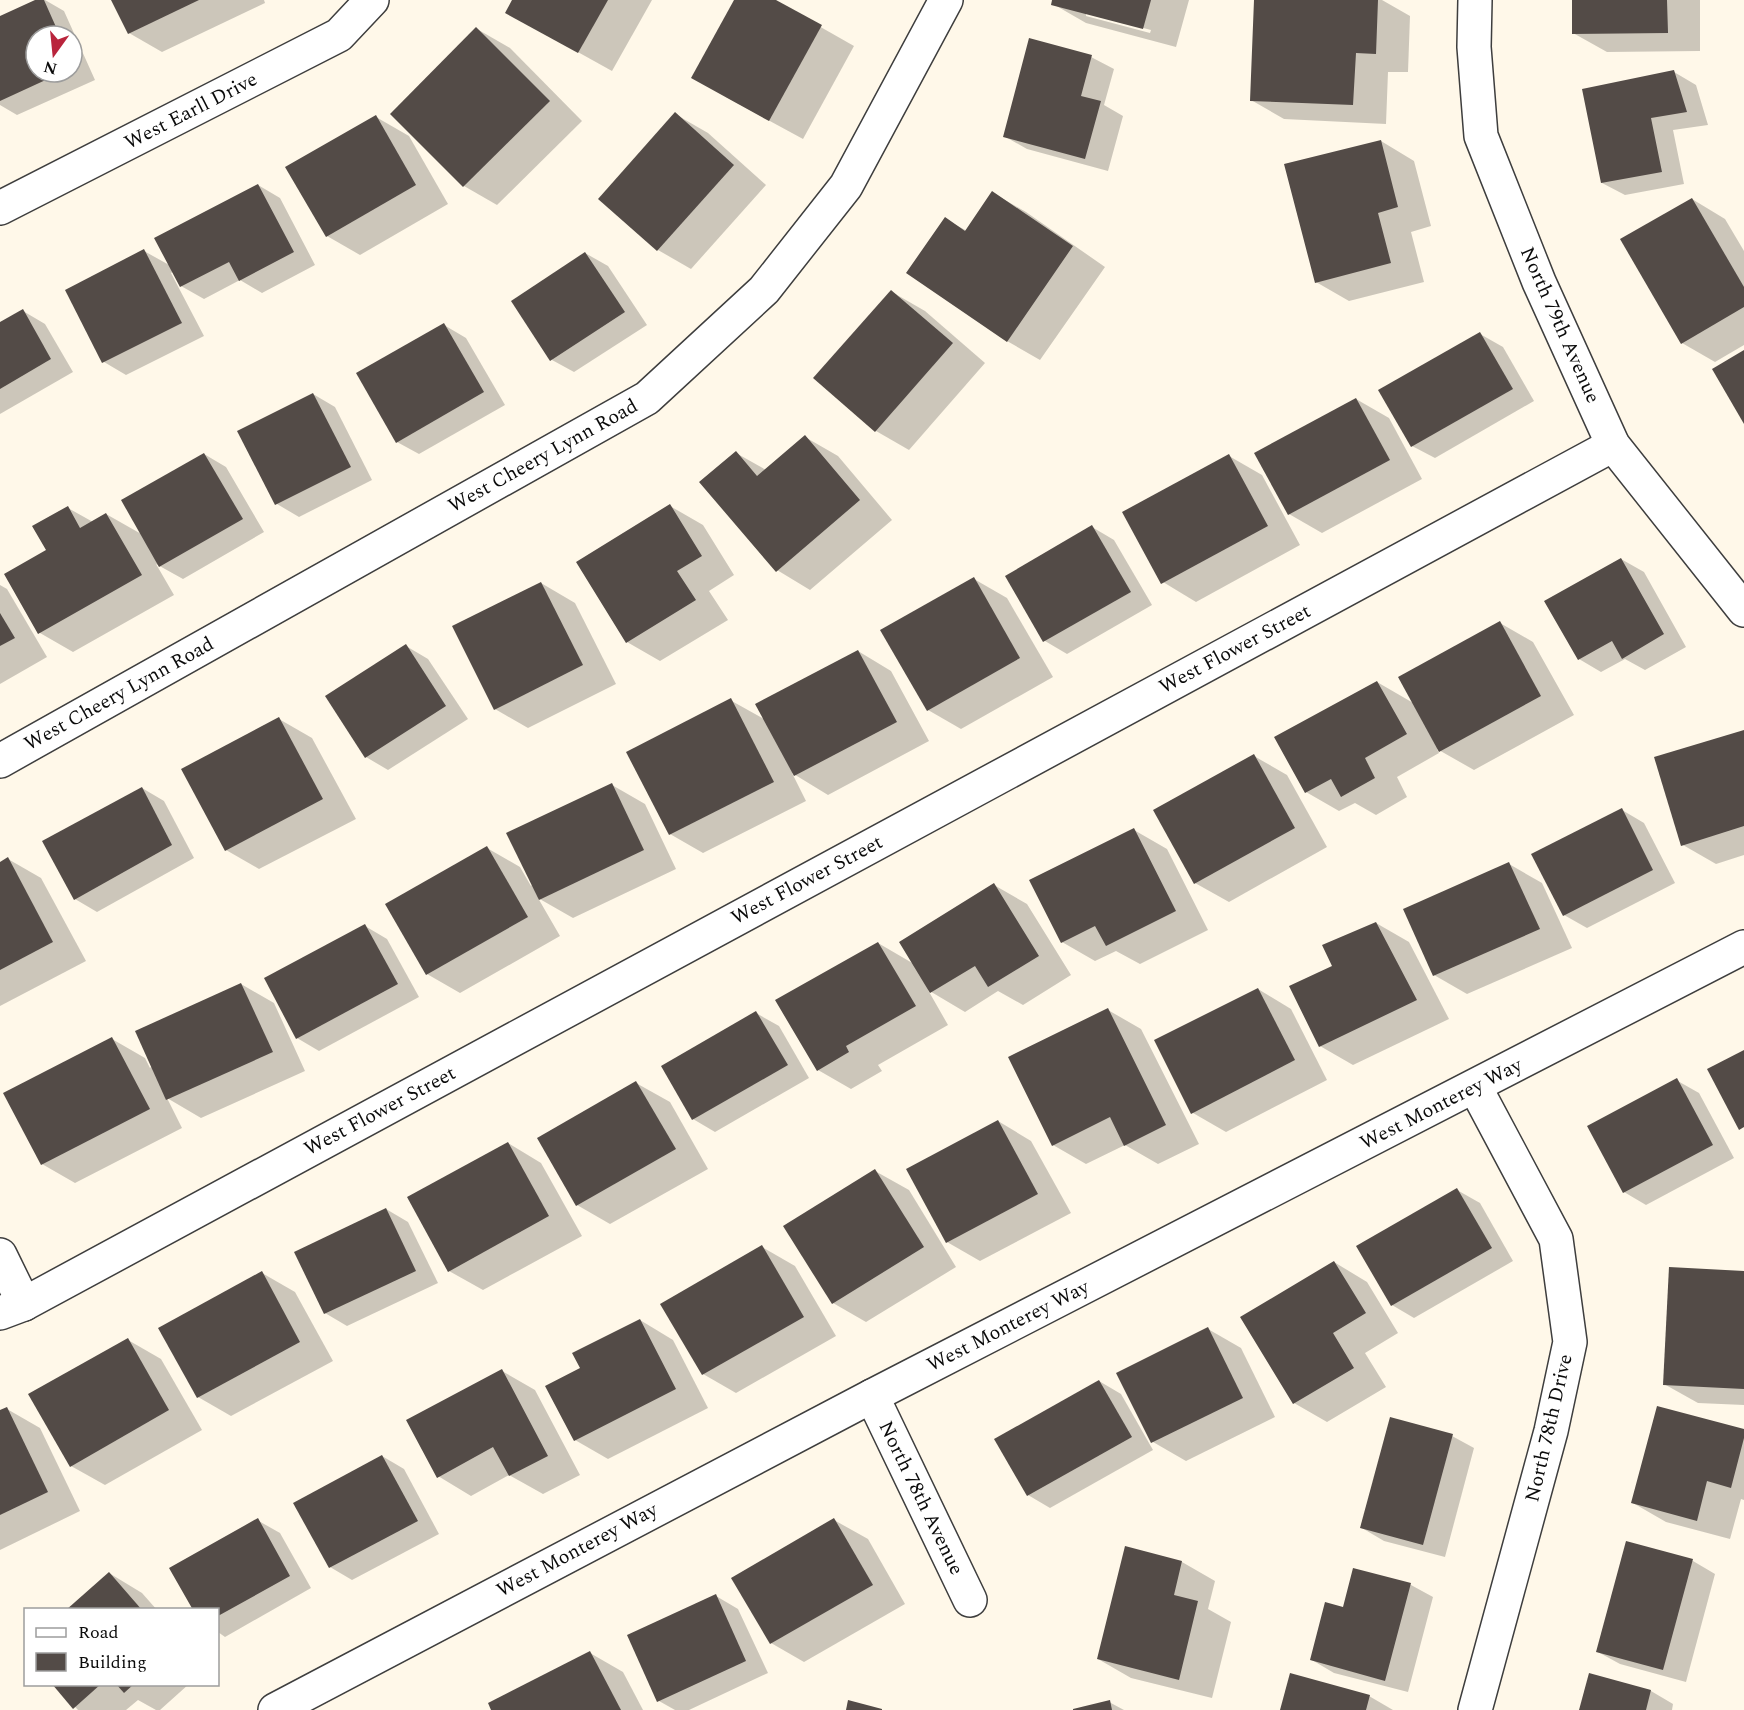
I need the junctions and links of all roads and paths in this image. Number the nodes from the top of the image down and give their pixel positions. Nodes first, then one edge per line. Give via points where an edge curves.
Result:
1 (372, 0) edge
2 (946, 0) edge
3 (1474, 0) edge
4 (0, 208) edge
5 (1613, 445) junction
6 (1744, 610) edge
7 (0, 760) edge
8 (1744, 947) edge
9 (1475, 1087) junction
10 (0, 1256) edge
11 (12, 1308) edge
12 (872, 1396) junction
13 (970, 1600) dead end
14 (275, 1710) edge
15 (1475, 1710) edge

1 - 4 street, West Earll Drive via 339,34
2 - 7 street, West Cheery Lynn Road via 846,186 764,290 647,398
3 - 5 street, North 79th Avenue via 1482,136 1539,282
5 - 6 street, North 79th Avenue
5 - 11 street, West Flower Street
8 - 9 street, West Monterey Way
9 - 12 street, West Monterey Way
9 - 15 street, North 78th Drive via 1556,1239 1570,1342 1551,1431
10 - 11 street
12 - 13 street, North 78th Avenue
12 - 14 street, West Monterey Way

